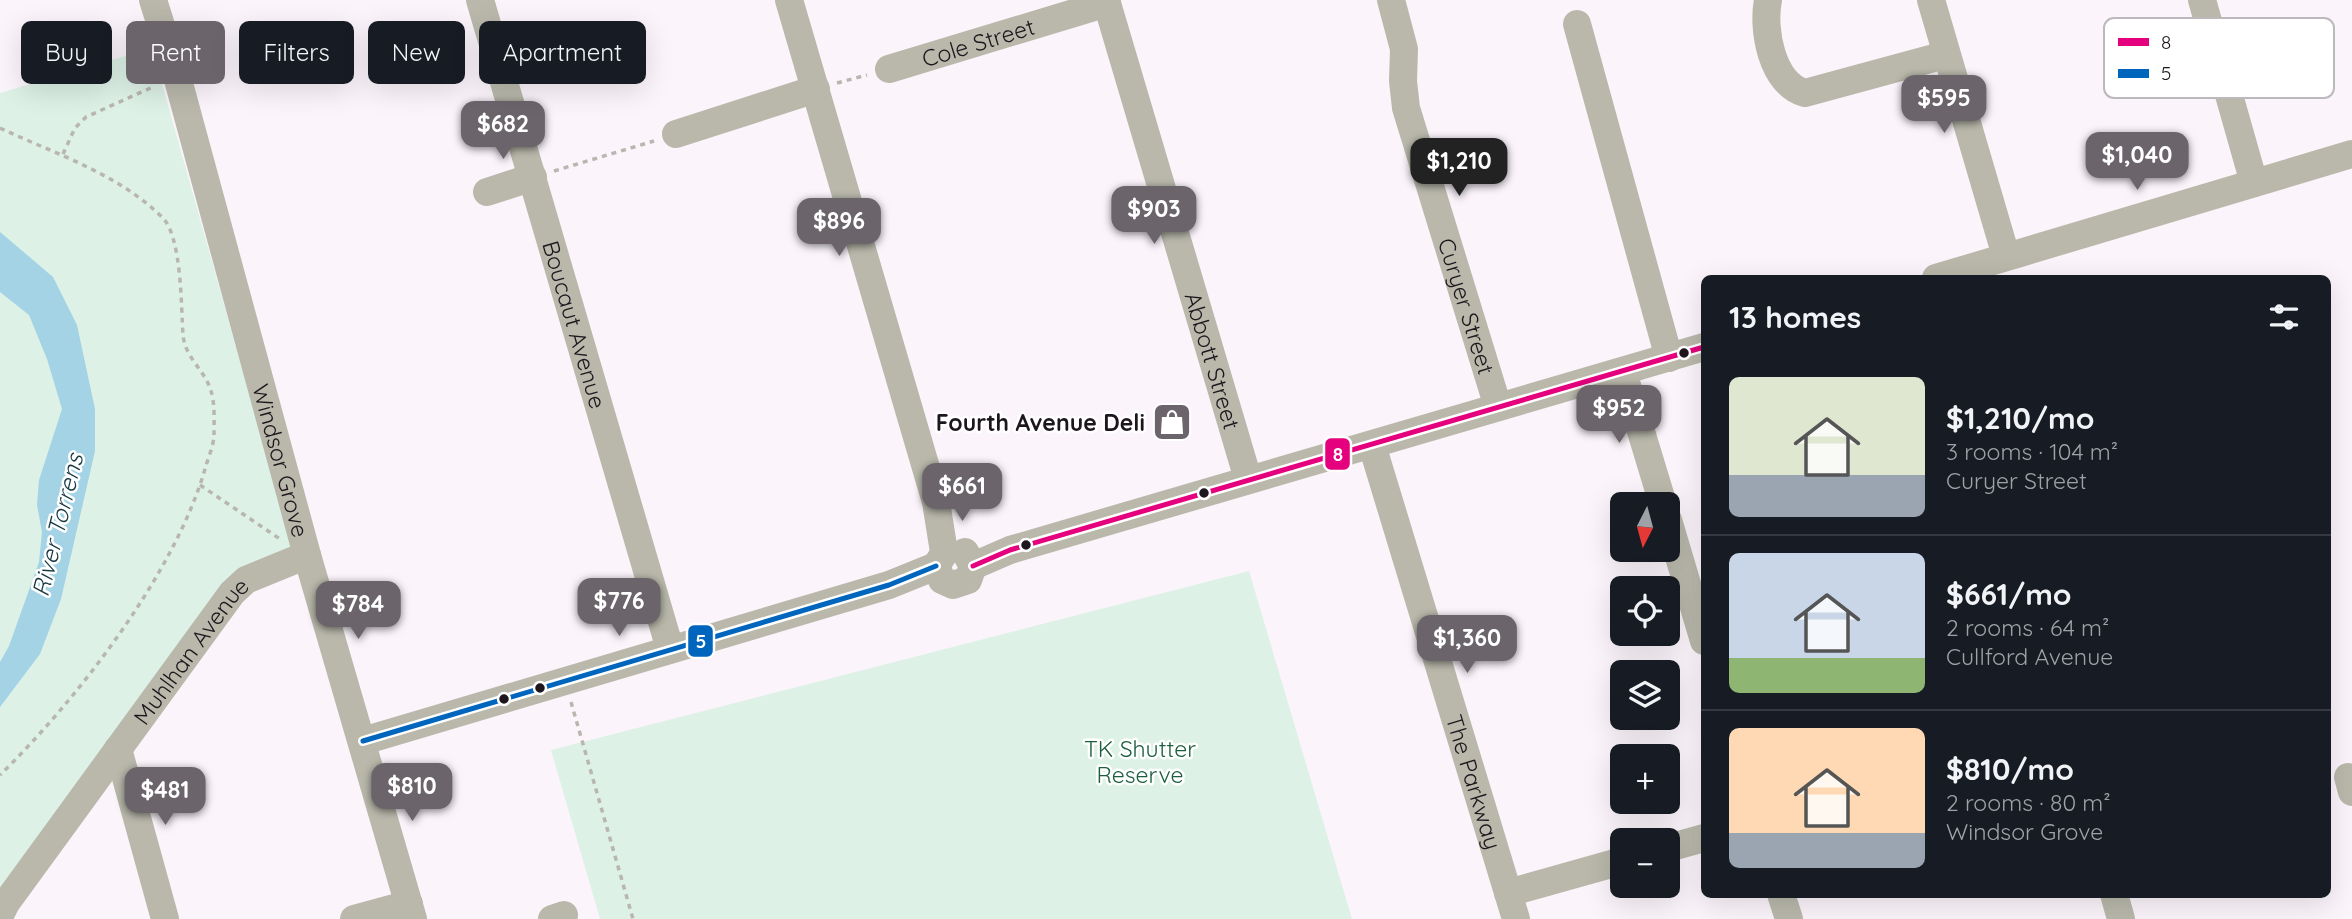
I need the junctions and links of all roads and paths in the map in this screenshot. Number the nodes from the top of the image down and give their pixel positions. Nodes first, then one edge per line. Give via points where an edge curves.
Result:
1 (153, 0) edge
2 (480, 0) edge
3 (789, 0) edge
4 (1391, 0) edge
5 (1768, 0) edge
6 (1931, 0) edge
7 (2202, 0) edge
8 (1107, 2) edge
9 (2207, 18) edge
10 (160, 21) edge
11 (1577, 24) dead end
12 (1945, 55) junction
13 (889, 69) joint
14 (159, 84) edge
15 (179, 84) edge
16 (816, 89) junction
17 (2230, 98) edge
18 (0, 128) edge
19 (676, 134) joint
20 (63, 154) junction
21 (2352, 154) edge
22 (533, 177) junction
23 (2254, 183) junction
24 (487, 192) dead end
25 (2006, 256) junction
26 (1946, 275) edge
27 (1701, 348) edge
28 (1669, 358) junction
29 (1623, 372) junction
30 (1498, 407) junction
31 (1372, 445) junction
32 (1248, 479) junction
33 (200, 485) junction
34 (1659, 492) edge
35 (307, 555) junction
36 (1680, 560) edge
37 (953, 561) junction
38 (1701, 631) edge
39 (670, 649) junction
40 (565, 680) junction
41 (363, 741) junction
42 (118, 749) junction
43 (0, 775) edge
44 (1701, 839) edge
45 (1680, 845) edge
46 (1610, 866) edge
47 (1782, 898) edge
48 (2115, 898) edge
49 (1512, 906) edge
50 (411, 911) edge
51 (0, 915) edge
52 (165, 919) edge
53 (354, 919) edge
54 (633, 919) edge
55 (1789, 919) edge
56 (2121, 919) edge

1 - 10 street, Windsor Grove
2 - 22 street, Boucaut Avenue
3 - 16 street
4 - 30 street, Curyer Street via 1404,49 1406,108
5 - 12 street via 1767,30 1780,76 1793,90 1805,93
6 - 12 street
7 - 9 street
8 - 13 street, Cole Street
8 - 32 street, Abbott Street
11 - 28 street
12 - 25 street
13 - 16 path
14 - 20 path via 86,117 75,128
15 - 35 street, Windsor Grove
16 - 19 street
16 - 37 street
17 - 23 street
18 - 20 path
19 - 22 path
20 - 33 path via 131,191 165,219 175,245 184,348 211,391 214,437
21 - 23 street
22 - 24 street
22 - 39 street, Boucaut Avenue
23 - 25 street
25 - 26 street
27 - 28 street
28 - 29 street
29 - 30 street
29 - 34 street
30 - 31 street
31 - 32 street
31 - 49 street, The Parkway
32 - 37 street via 1010,550
33 - 35 path
33 - 43 path via 178,539 121,631 30,746
35 - 41 street, Windsor Grove
35 - 42 street, Muhlhan Avenue via 246,580 232,593
36 - 38 street
37 - 39 street via 889,585
39 - 40 street
40 - 41 street
40 - 54 path
41 - 50 street, Windsor Grove
42 - 51 street, Muhlhan Avenue
42 - 52 street
44 - 45 street
46 - 49 street
47 - 55 street
48 - 56 street
50 - 53 street

